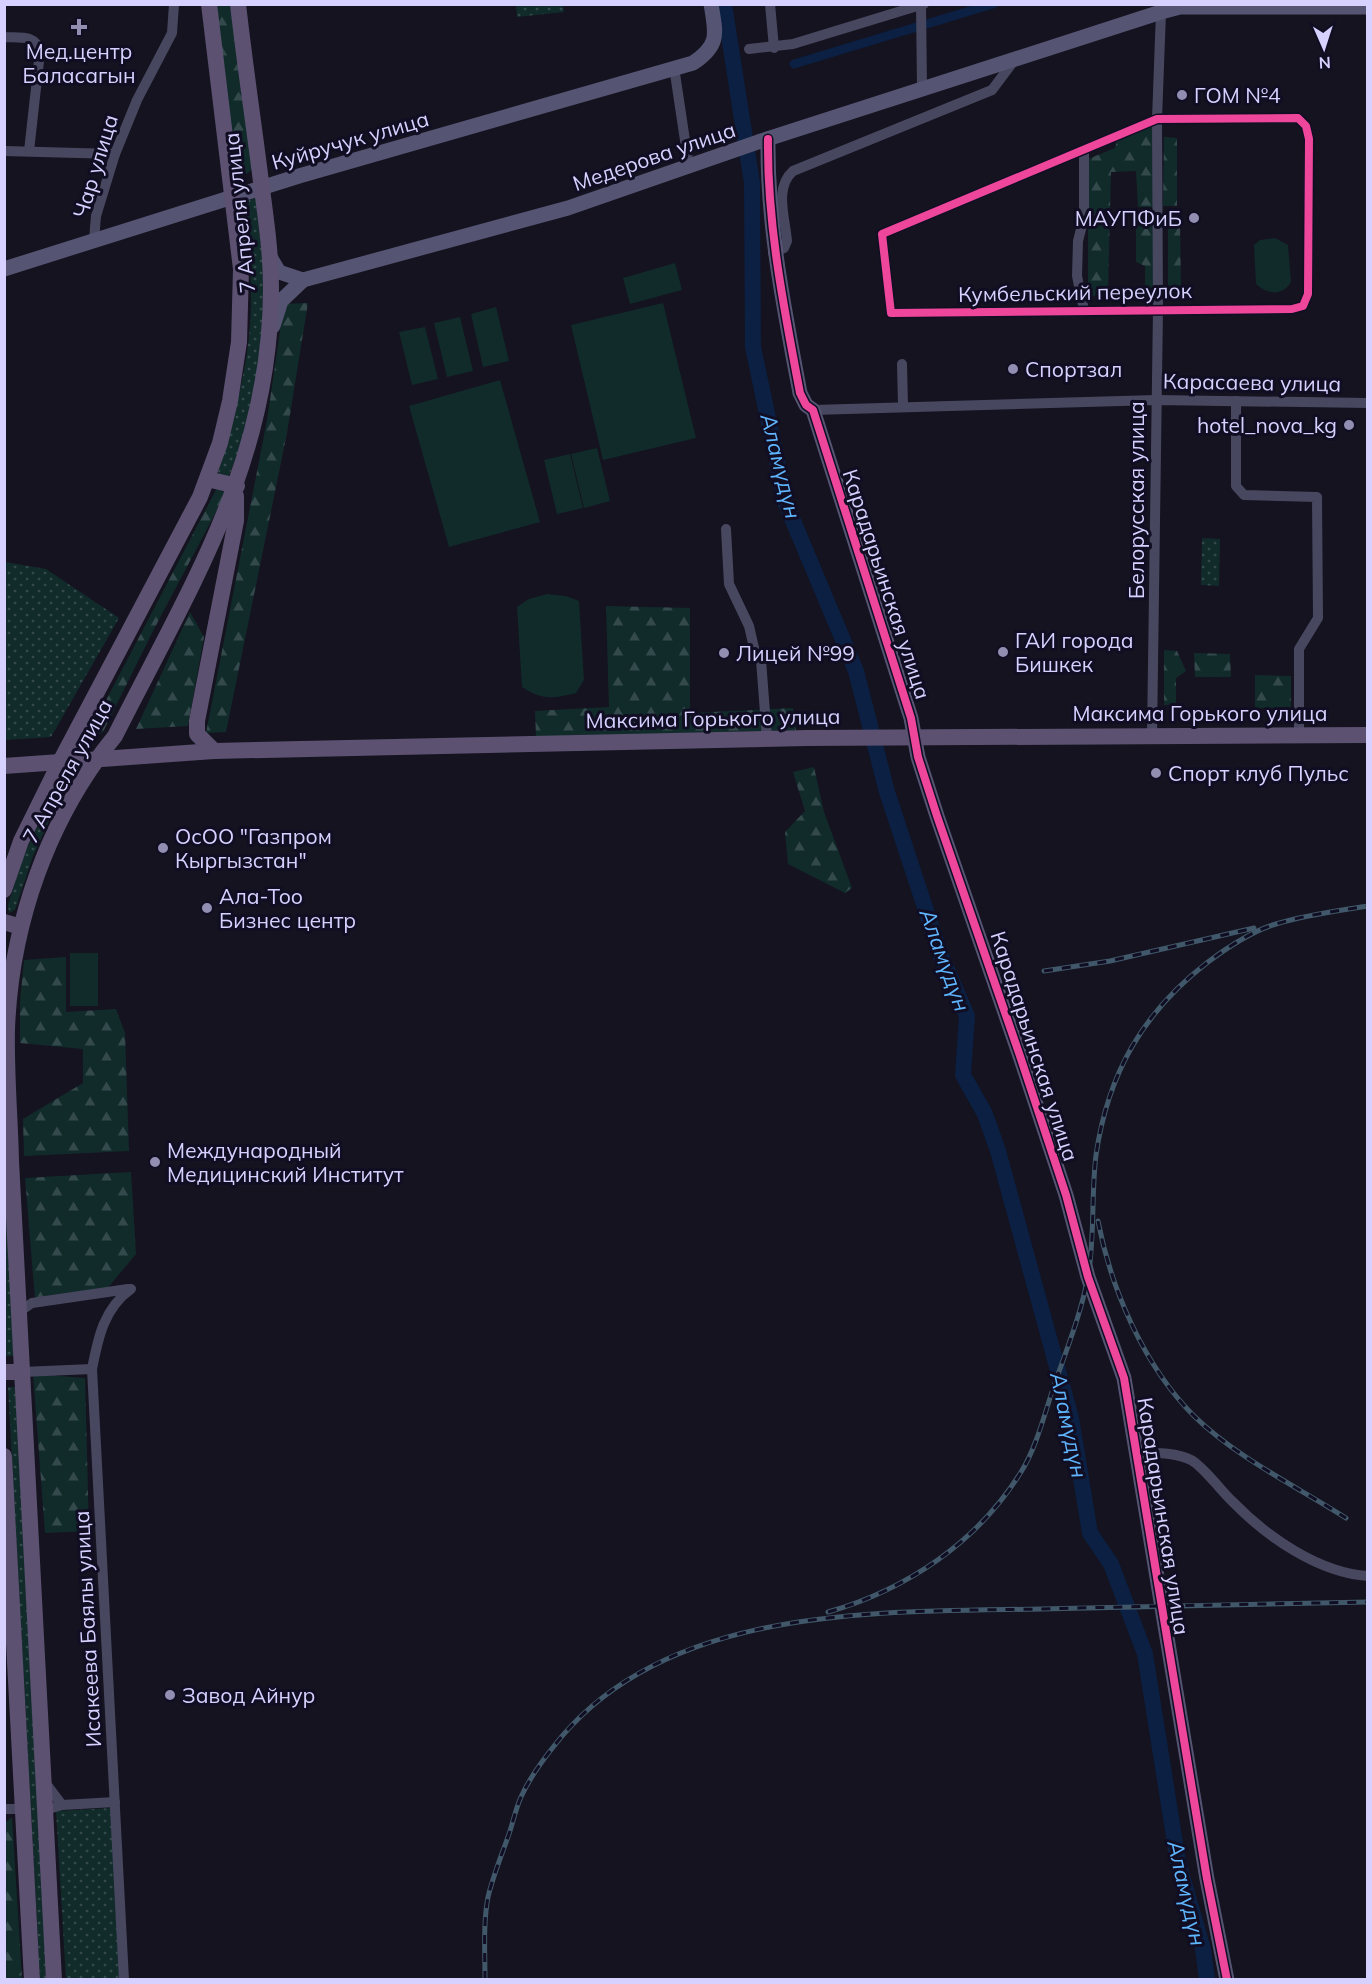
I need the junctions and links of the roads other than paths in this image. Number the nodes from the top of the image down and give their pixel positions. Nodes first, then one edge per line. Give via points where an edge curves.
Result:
1 (174, 4) edge
2 (209, 4) edge
3 (238, 4) edge
4 (711, 4) edge
5 (770, 4) edge
6 (922, 5) edge
7 (1368, 7) edge
8 (1161, 12) junction
9 (4, 37) edge
10 (774, 48) junction
11 (749, 50) dead end
12 (1016, 58) junction
13 (675, 75) junction
14 (922, 88) junction
15 (1157, 119) junction
16 (763, 140) junction
17 (1084, 150) junction
18 (4, 151) edge
19 (29, 152) junction
20 (115, 154) junction
21 (689, 167) junction
22 (262, 187) junction
23 (232, 196) junction
24 (94, 240) junction
25 (773, 253) junction
26 (270, 257) junction
27 (4, 269) edge
28 (303, 280) junction
29 (1158, 308) junction
30 (1084, 310) junction
31 (268, 342) junction
32 (902, 364) dead end
33 (1156, 400) junction
34 (1236, 400) junction
35 (1368, 403) edge
36 (903, 405) junction
37 (813, 410) junction
38 (207, 479) junction
39 (237, 486) junction
40 (726, 530) dead end
41 (1299, 735) junction
42 (1368, 735) edge
43 (915, 736) junction
44 (1152, 736) junction
45 (767, 739) junction
46 (214, 751) junction
47 (98, 757) junction
48 (61, 760) junction
49 (4, 766) edge
50 (4, 890) edge
51 (13, 925) edge
52 (19, 1312) junction
53 (92, 1369) junction
54 (22, 1371) junction
55 (4, 1372) edge
56 (1136, 1452) junction
57 (4, 1456) edge
58 (1368, 1576) edge
59 (44, 1781) junction
60 (116, 1802) junction
61 (62, 1805) junction
62 (4, 1809) edge
63 (23, 1809) junction
64 (45, 1810) junction
65 (32, 1980) edge
66 (54, 1980) edge
67 (124, 1980) edge
68 (1227, 1980) edge

1 - 20 street, Чар улица via 172,33 136,100
2 - 23 main road, 7 Апреля улица
3 - 22 main road, 7 Апреля улица
4 - 13 street, Куйручук улица via 714,42 707,54
5 - 10 street
6 - 10 street
6 - 14 street
7 - 8 street, Медерова улица via 1180,8
8 - 12 street, Медерова улица
8 - 15 street, Белорусская улица
9 - 19 street via 32,38 40,52
10 - 11 street
12 - 14 street, Медерова улица
12 - 25 street via 992,90 793,171 781,187 787,241 784,248
13 - 21 street
13 - 22 street, Куйручук улица
14 - 16 street, Медерова улица
15 - 17 street, Кумбельский переулок
15 - 29 street, Белорусская улица
15 - 29 street, Кумбельский переулок via 1298,118 1306,126 1309,140 1308,294 1303,306
16 - 21 street, Медерова улица
16 - 25 street, Карадарьинская улица
17 - 30 street, Кумбельский переулок via 1084,217 1077,267
17 - 30 street, Кумбельский переулок via 882,234 891,313
18 - 19 street
19 - 20 street
20 - 24 street, Чар улица via 96,216
21 - 28 street, Медерова улица via 568,208
22 - 23 street, Куйручук улица
22 - 26 main road, 7 Апреля улица
23 - 24 street, Куйручук улица
23 - 38 main road, 7 Апреля улица via 238,235 239,342 230,401
24 - 27 street, Куйручук улица
25 - 37 street, Карадарьинская улица via 800,393
26 - 28 street via 279,272
26 - 31 main road, 7 Апреля улица
28 - 31 street, Медерова улица via 281,301
29 - 30 street, Кумбельский переулок
29 - 33 street, Белорусская улица
31 - 39 main road, 7 Апреля улица via 258,411
32 - 36 street
33 - 34 street, Карасаева улица
33 - 36 street, Карасаева улица
33 - 44 street, Белорусская улица
34 - 35 street, Карасаева улица
34 - 41 street via 1236,486 1244,495 1317,497 1318,618 1299,649
36 - 37 street, Карасаева улица
37 - 43 street, Карадарьинская улица
38 - 39 main road
38 - 48 main road, 7 Апреля улица via 185,530
39 - 46 main road via 236,521 197,721 197,734
39 - 47 main road, 7 Апреля улица via 216,537 115,736
40 - 45 street via 729,584 761,660
41 - 42 main road, Максима Горького улица
41 - 44 main road, Максима Горького улица
43 - 44 main road, Максима Горького улица
43 - 45 main road, Максима Горького улица
43 - 56 street, Карадарьинская улица via 937,816 1124,1378
45 - 46 main road, Максима Горького улица
46 - 47 main road, Максима Горького улица
47 - 48 main road, Максима Горького улица
47 - 51 main road, 7 Апреля улица via 51,839
48 - 49 main road, Максима Горького улица
48 - 50 main road, 7 Апреля улица via 21,842
51 - 52 main road, 7 Апреля улица via 14,961 7,1029
52 - 53 street, Исакеева Баялы улица via 32,1303 131,1288 107,1315 98,1336
52 - 54 main road, 7 Апреля улица
53 - 54 street
53 - 60 street, Исакеева Баялы улица
54 - 55 main road
54 - 59 main road, 7 Апреля улица
56 - 58 street via 1192,1460 1246,1516 1296,1551 1350,1575
56 - 68 street, Карадарьинская улица via 1201,1848
57 - 63 main road
59 - 61 street
59 - 64 main road, 7 Апреля улица
60 - 61 street
60 - 67 street, Исакеева Баялы улица
61 - 64 street
62 - 63 street
63 - 65 main road
64 - 66 main road, 7 Апреля улица

